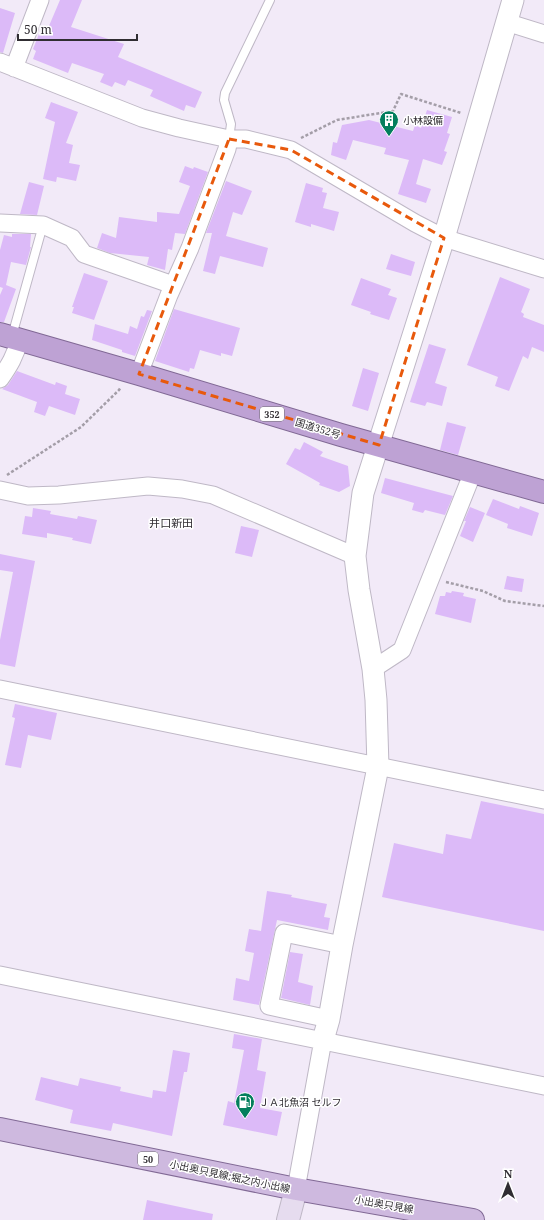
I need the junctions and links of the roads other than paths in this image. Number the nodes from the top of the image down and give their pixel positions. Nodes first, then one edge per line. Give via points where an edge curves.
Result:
1 (40, 0) edge
2 (270, 0) edge
3 (513, 0) edge
4 (506, 22) junction
5 (544, 34) edge
6 (7, 65) edge
7 (229, 139) junction
8 (0, 223) edge
9 (43, 225) junction
10 (444, 238) junction
11 (544, 269) edge
12 (173, 285) junction
13 (10, 337) edge
14 (133, 373) junction
15 (0, 379) edge
16 (379, 445) junction
17 (474, 472) junction
18 (3, 483) edge
19 (544, 492) edge
20 (354, 556) junction
21 (374, 669) junction
22 (0, 689) edge
23 (378, 766) junction
24 (544, 800) edge
25 (342, 945) junction
26 (0, 975) edge
27 (329, 1019) junction
28 (323, 1040) junction
29 (544, 1086) edge
30 (0, 1129) edge
31 (296, 1189) junction
32 (288, 1220) edge
33 (472, 1220) edge

1 - 6 street
2 - 7 lane via 225,93 224,100 231,124
3 - 4 street
4 - 5 street
4 - 10 street
6 - 7 street via 142,118
7 - 10 street via 246,139 291,150
7 - 12 street via 190,248
8 - 9 street
9 - 12 street via 72,238 84,254
9 - 13 lane
10 - 11 street
10 - 16 street
12 - 14 street
13 - 14 highway, 国道352号 / 352
13 - 15 street via 17,350
14 - 16 highway, 国道352号 / 352
16 - 17 highway, 国道352号 / 352
16 - 20 street via 363,493
17 - 19 highway, 国道352号 / 352
17 - 21 street via 402,650
18 - 20 street via 28,496 148,486 213,495
20 - 21 street
21 - 23 street
22 - 23 street
23 - 24 street
23 - 25 street
25 - 27 street
25 - 27 street via 284,933 269,1006
26 - 28 street
27 - 28 street
28 - 29 street
28 - 31 street
30 - 31 main road, 小出奥只見線;堀之内小出線 / 50
31 - 32 main road
31 - 33 main road, 小出奥只見線 / 50

